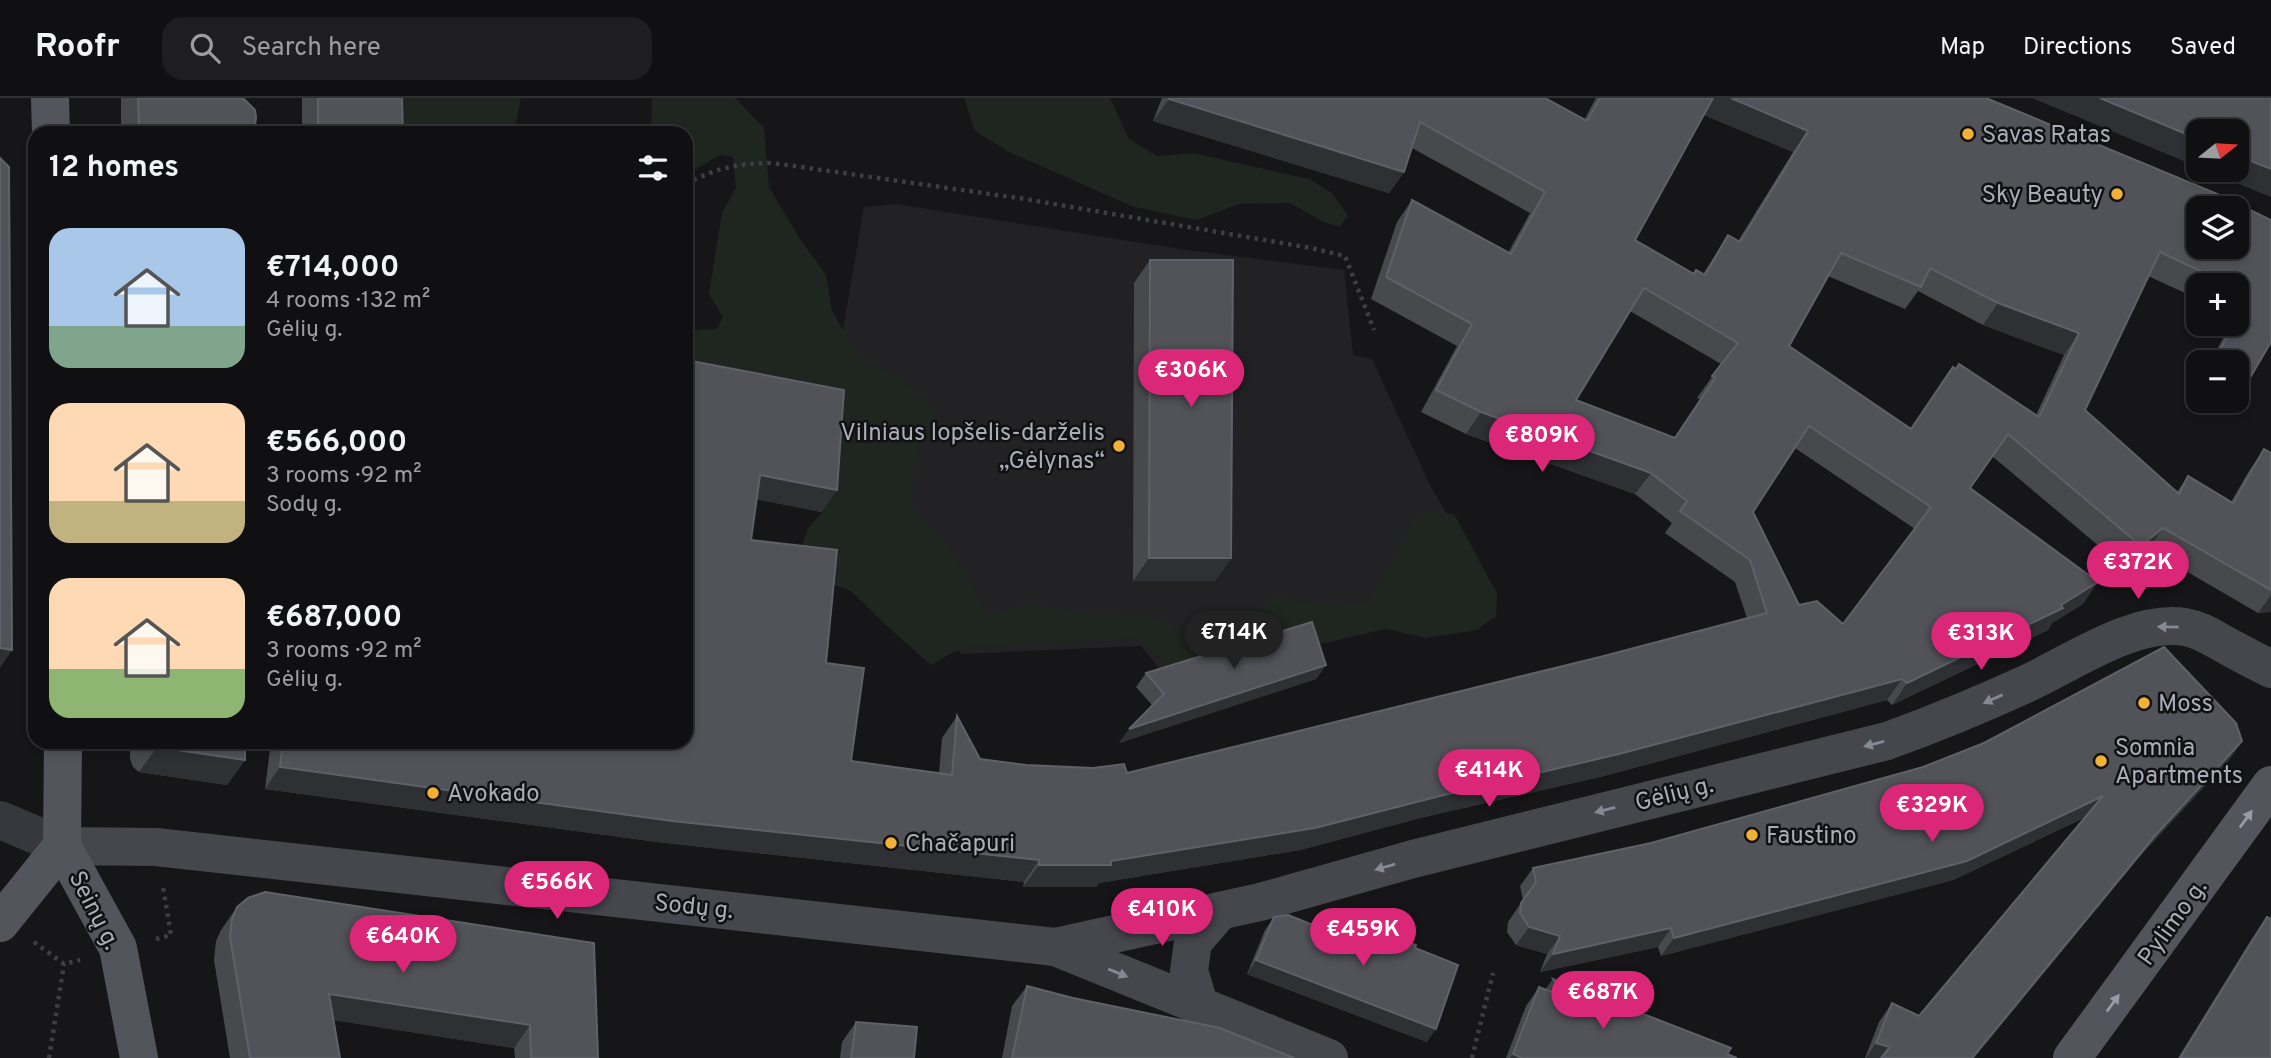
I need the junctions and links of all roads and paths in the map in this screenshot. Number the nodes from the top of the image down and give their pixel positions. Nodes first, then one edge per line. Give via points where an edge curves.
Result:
1 (50, 98) edge
2 (51, 126) edge
3 (693, 180) edge
4 (1374, 330) dead end
5 (2271, 669) edge
6 (63, 749) edge
7 (2271, 785) edge
8 (0, 820) edge
9 (62, 846) junction
10 (1220, 911) junction
11 (0, 923) edge
12 (1055, 947) junction
13 (64, 964) dead end
14 (1493, 973) dead end
15 (1199, 1007) junction
16 (49, 1058) edge
17 (139, 1058) edge
18 (1329, 1058) edge
19 (1472, 1058) edge
20 (2072, 1058) edge

1 - 2 main road
3 - 4 path via 745,163 773,163 1025,199 1311,248 1345,256
5 -> 10 main road, Gėlių g. via 2206,634 2185,627 2157,626 2127,634 1988,702 1887,741
6 - 9 main road
20 -> 7 main road, Pylimo g.
8 - 9 street, Sodų g.
9 - 11 main road
9 - 12 main road, Sodų g. via 156,847
9 - 17 main road, Seinų g. via 118,948
10 - 12 main road, Gėlių g.
10 - 15 main road via 1193,942 1189,971
12 -> 15 main road, Sodų g.
13 - 16 path
14 - 19 path
15 - 18 main road, Sodų g.

